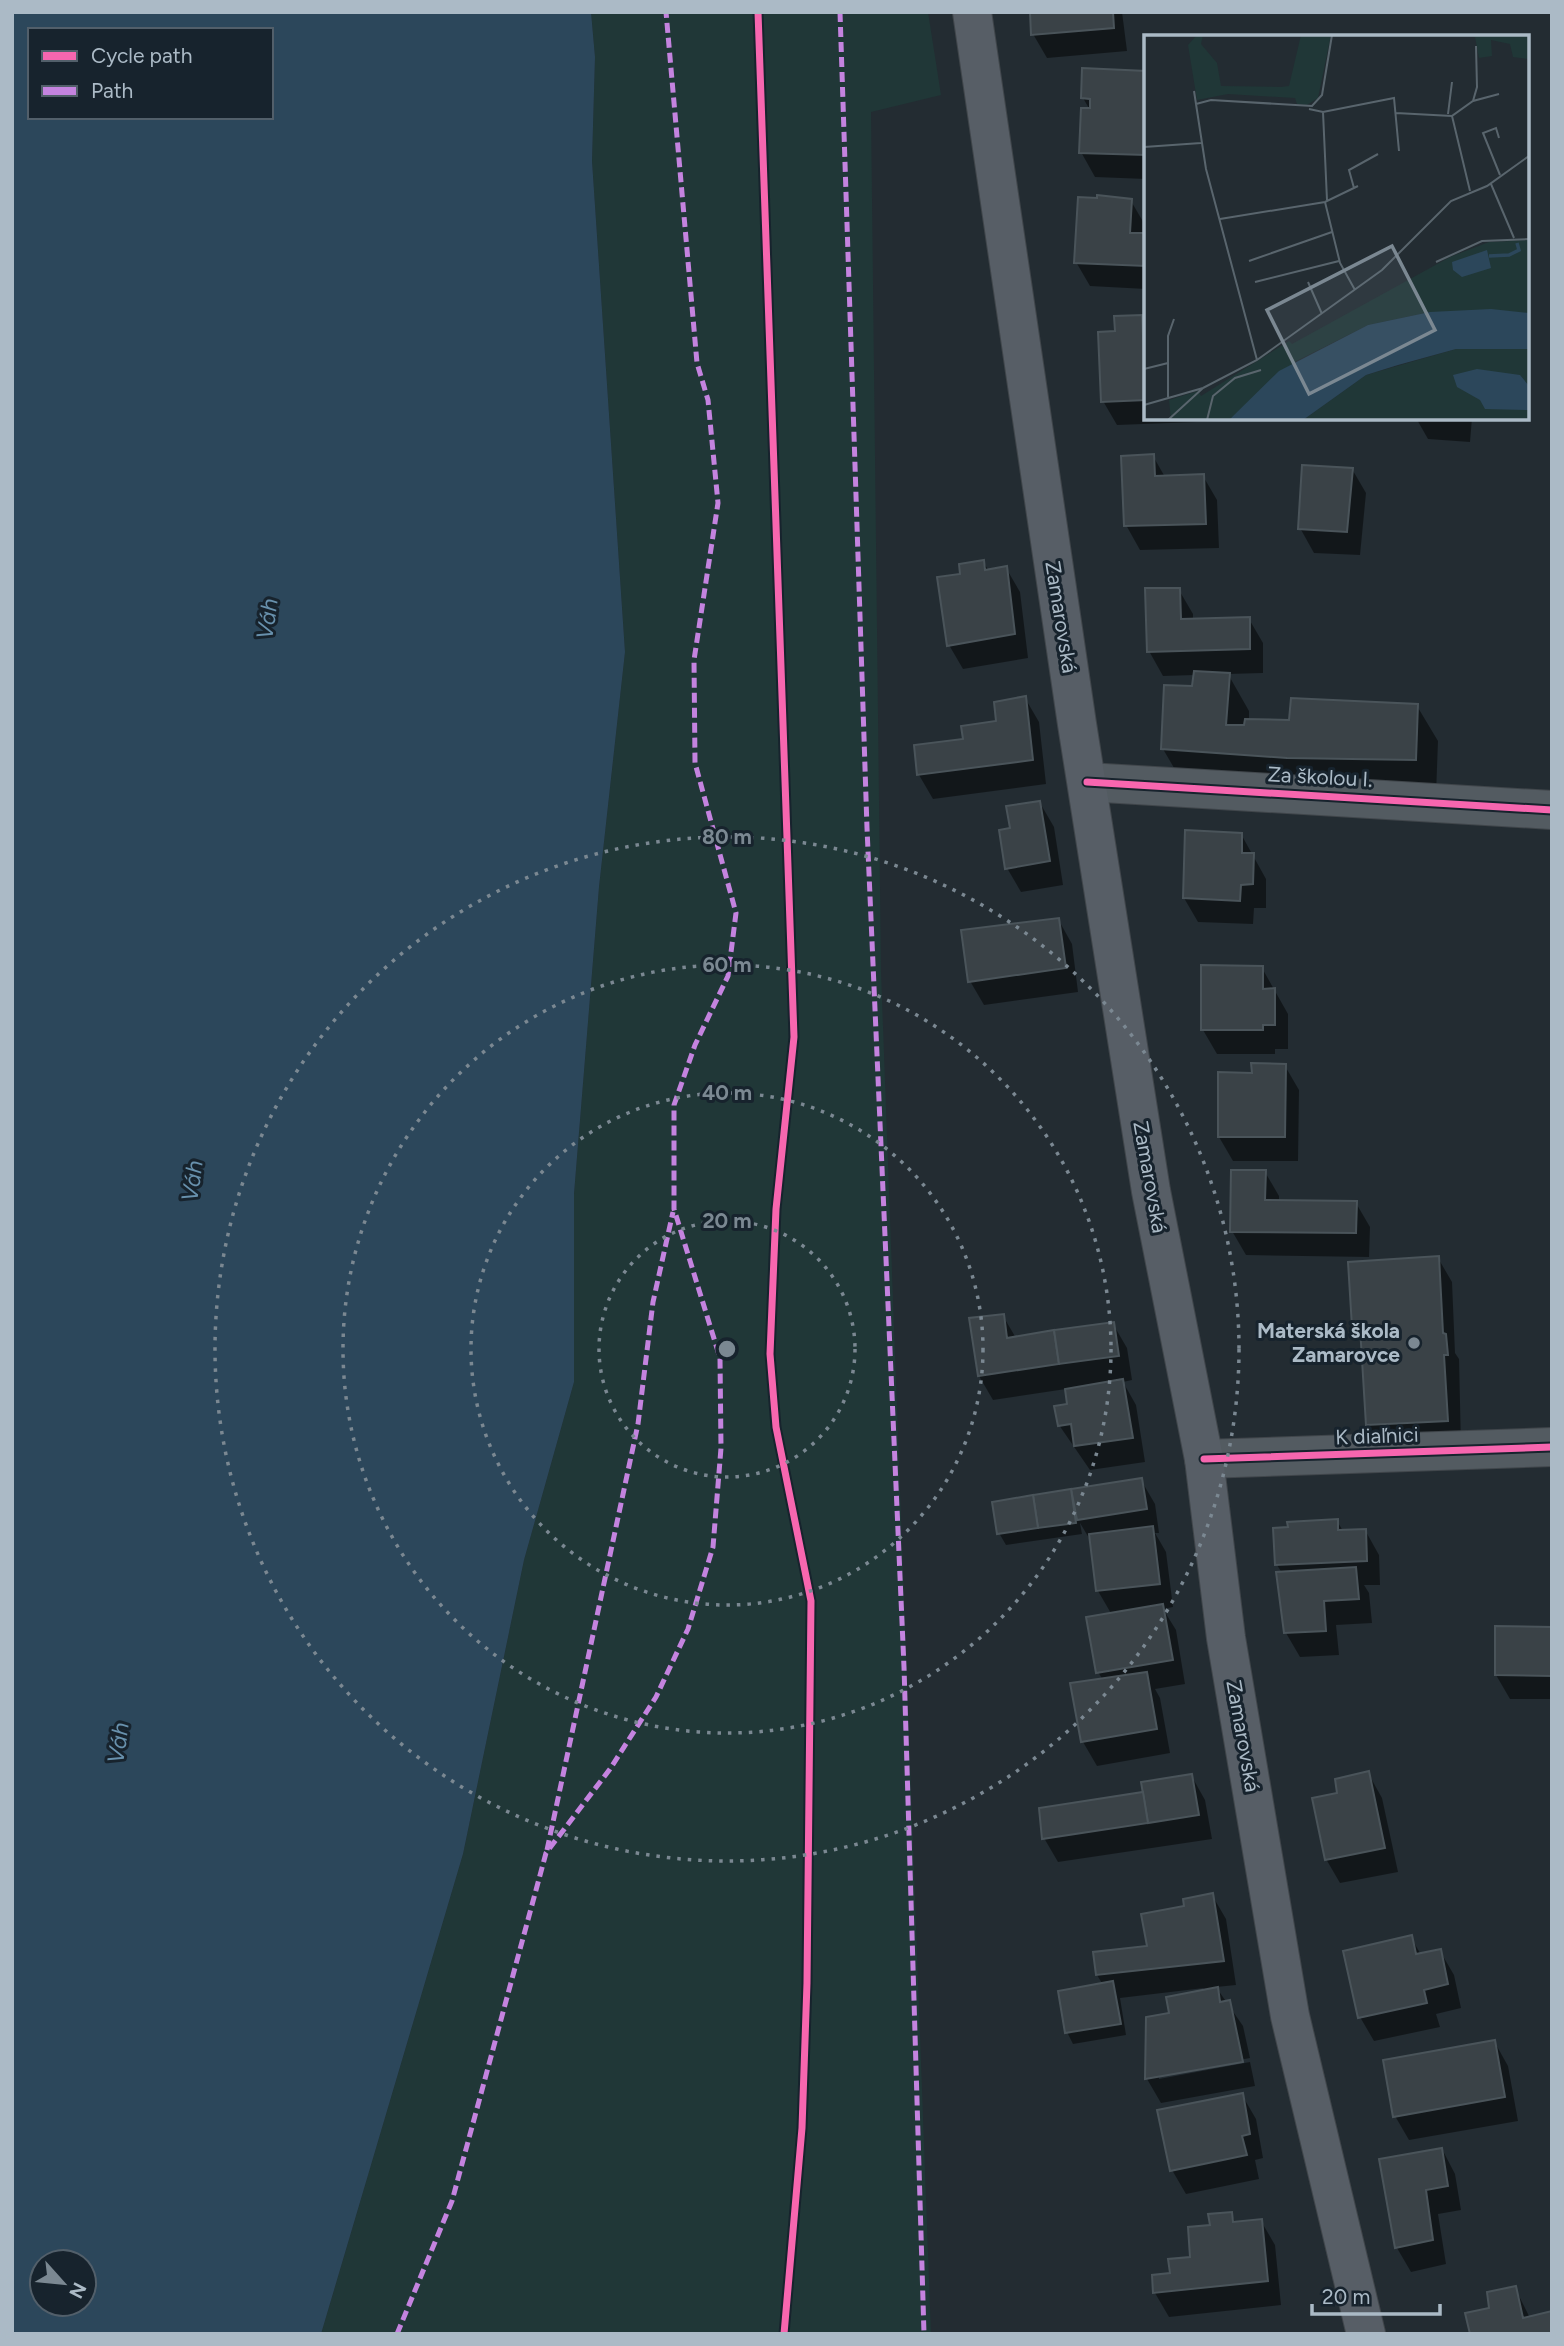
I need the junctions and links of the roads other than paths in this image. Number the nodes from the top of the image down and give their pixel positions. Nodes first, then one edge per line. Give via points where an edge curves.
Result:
1 (972, 12) edge
2 (1087, 782) junction
3 (1552, 810) edge
4 (1552, 1447) edge
5 (1204, 1459) junction
6 (1366, 2334) edge

1 - 2 main road, Zamarovská
2 - 3 street, Za školou I.
2 - 5 main road, Zamarovská via 1151,1191
4 - 5 street, K diaľnici
5 - 6 main road, Zamarovská via 1226,1638 1290,2016

